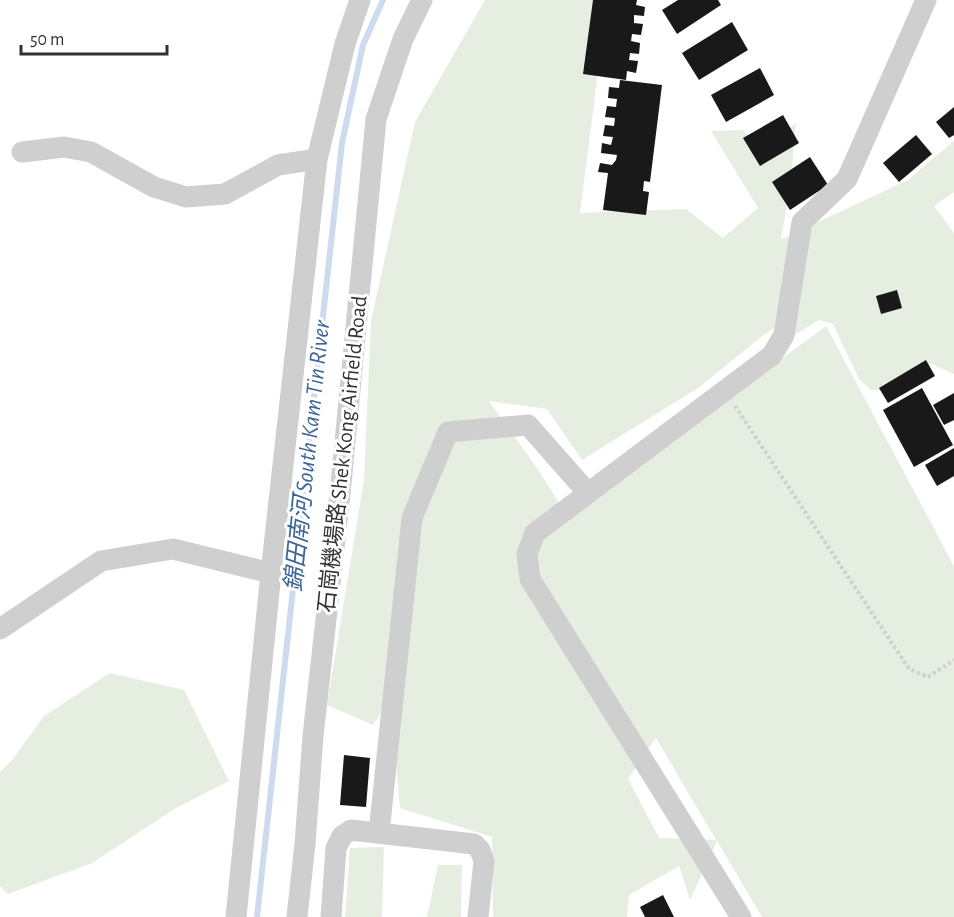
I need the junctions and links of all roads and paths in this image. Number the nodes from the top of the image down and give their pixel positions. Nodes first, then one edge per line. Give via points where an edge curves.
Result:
1 (360, 0) edge
2 (422, 0) edge
3 (926, 0) edge
4 (22, 152) dead end
5 (316, 159) junction
6 (725, 390) junction
7 (588, 493) junction
8 (271, 573) junction
9 (0, 629) edge
10 (954, 660) edge
11 (379, 833) junction
12 (236, 917) edge
13 (297, 917) edge
14 (331, 917) edge
15 (478, 917) edge
16 (741, 917) edge

1 - 5 street
2 - 13 street, 石崗機場路 Shek Kong Airfield Road via 403,39 376,119
3 - 6 street via 847,179 802,222 784,335 772,355
4 - 5 street via 64,147 91,152 154,187 186,197 225,194 278,165
5 - 8 street
6 - 7 street
6 - 10 path via 909,669 928,677
7 - 11 street via 528,425 448,432 412,518
7 - 16 street via 535,533 527,554 530,579
8 - 9 street via 172,549 101,561
8 - 12 street
11 - 14 street via 351,830 342,836 336,848
11 - 15 street via 474,844 484,861

